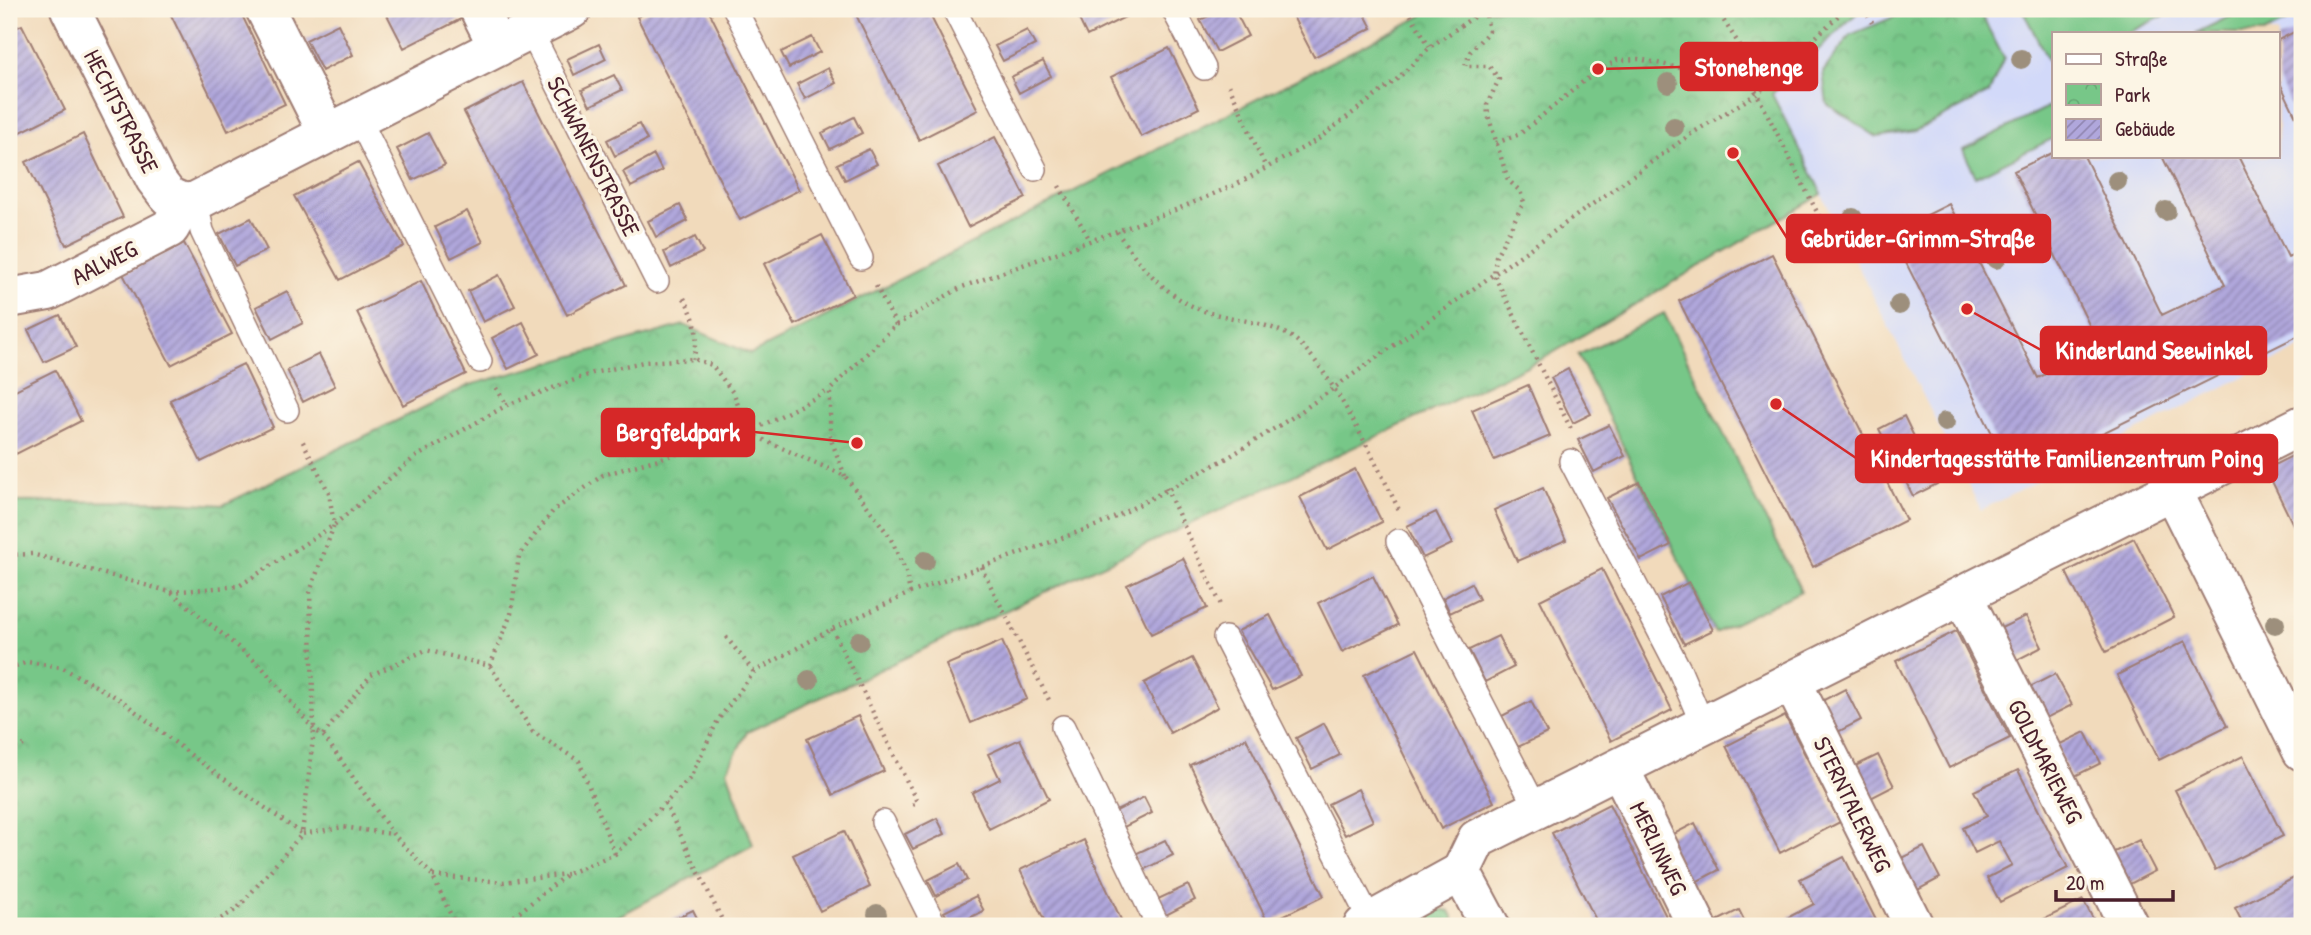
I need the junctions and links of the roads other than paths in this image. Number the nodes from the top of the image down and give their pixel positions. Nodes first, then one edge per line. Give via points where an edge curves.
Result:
1 (70, 9) edge
2 (265, 9) edge
3 (479, 9) edge
4 (572, 9) edge
5 (736, 9) edge
6 (954, 9) edge
7 (1173, 9) edge
8 (514, 39) junction
9 (1204, 68) road end
10 (344, 126) junction
11 (1035, 169) road end
12 (190, 202) junction
13 (861, 258) road end
14 (657, 281) road end
15 (9, 299) edge
16 (480, 361) dead end
17 (287, 410) road end
18 (2302, 425) edge
19 (1571, 461) road end
20 (2172, 490) junction
21 (1398, 541) road end
22 (1963, 596) junction
23 (1225, 638) road end
24 (1793, 682) junction
25 (1063, 727) road end
26 (1704, 728) junction
27 (2302, 751) edge
28 (1620, 769) junction
29 (1538, 812) junction
30 (883, 822) road end
31 (1461, 872) junction
32 (1367, 924) edge
33 (935, 926) edge
34 (1158, 926) edge
35 (1490, 926) edge
36 (1697, 926) edge
37 (1914, 926) edge
38 (2129, 926) edge

1 - 12 street, HECHTSTRASSE via 155,179 167,196
2 - 10 street
3 - 8 street
4 - 8 street
5 - 13 lane
6 - 11 lane
7 - 9 lane
8 - 10 street
8 - 14 lane, SCHWANENSTRASSE
10 - 12 street
10 - 16 lane
12 - 15 street, AALWEG via 170,228 48,291
12 - 17 lane
18 - 20 street
19 - 26 lane via 1679,669
20 - 22 street
20 - 27 street
21 - 29 lane
22 - 24 street
22 - 38 street, GOLDMARIEWEG
23 - 32 lane
24 - 26 street
24 - 37 street, STERNTALERWEG
25 - 34 lane
26 - 28 street
28 - 29 street
28 - 36 street, MERLINWEG
29 - 31 street via 1477,839
30 - 33 lane
31 - 32 street
31 - 35 street

